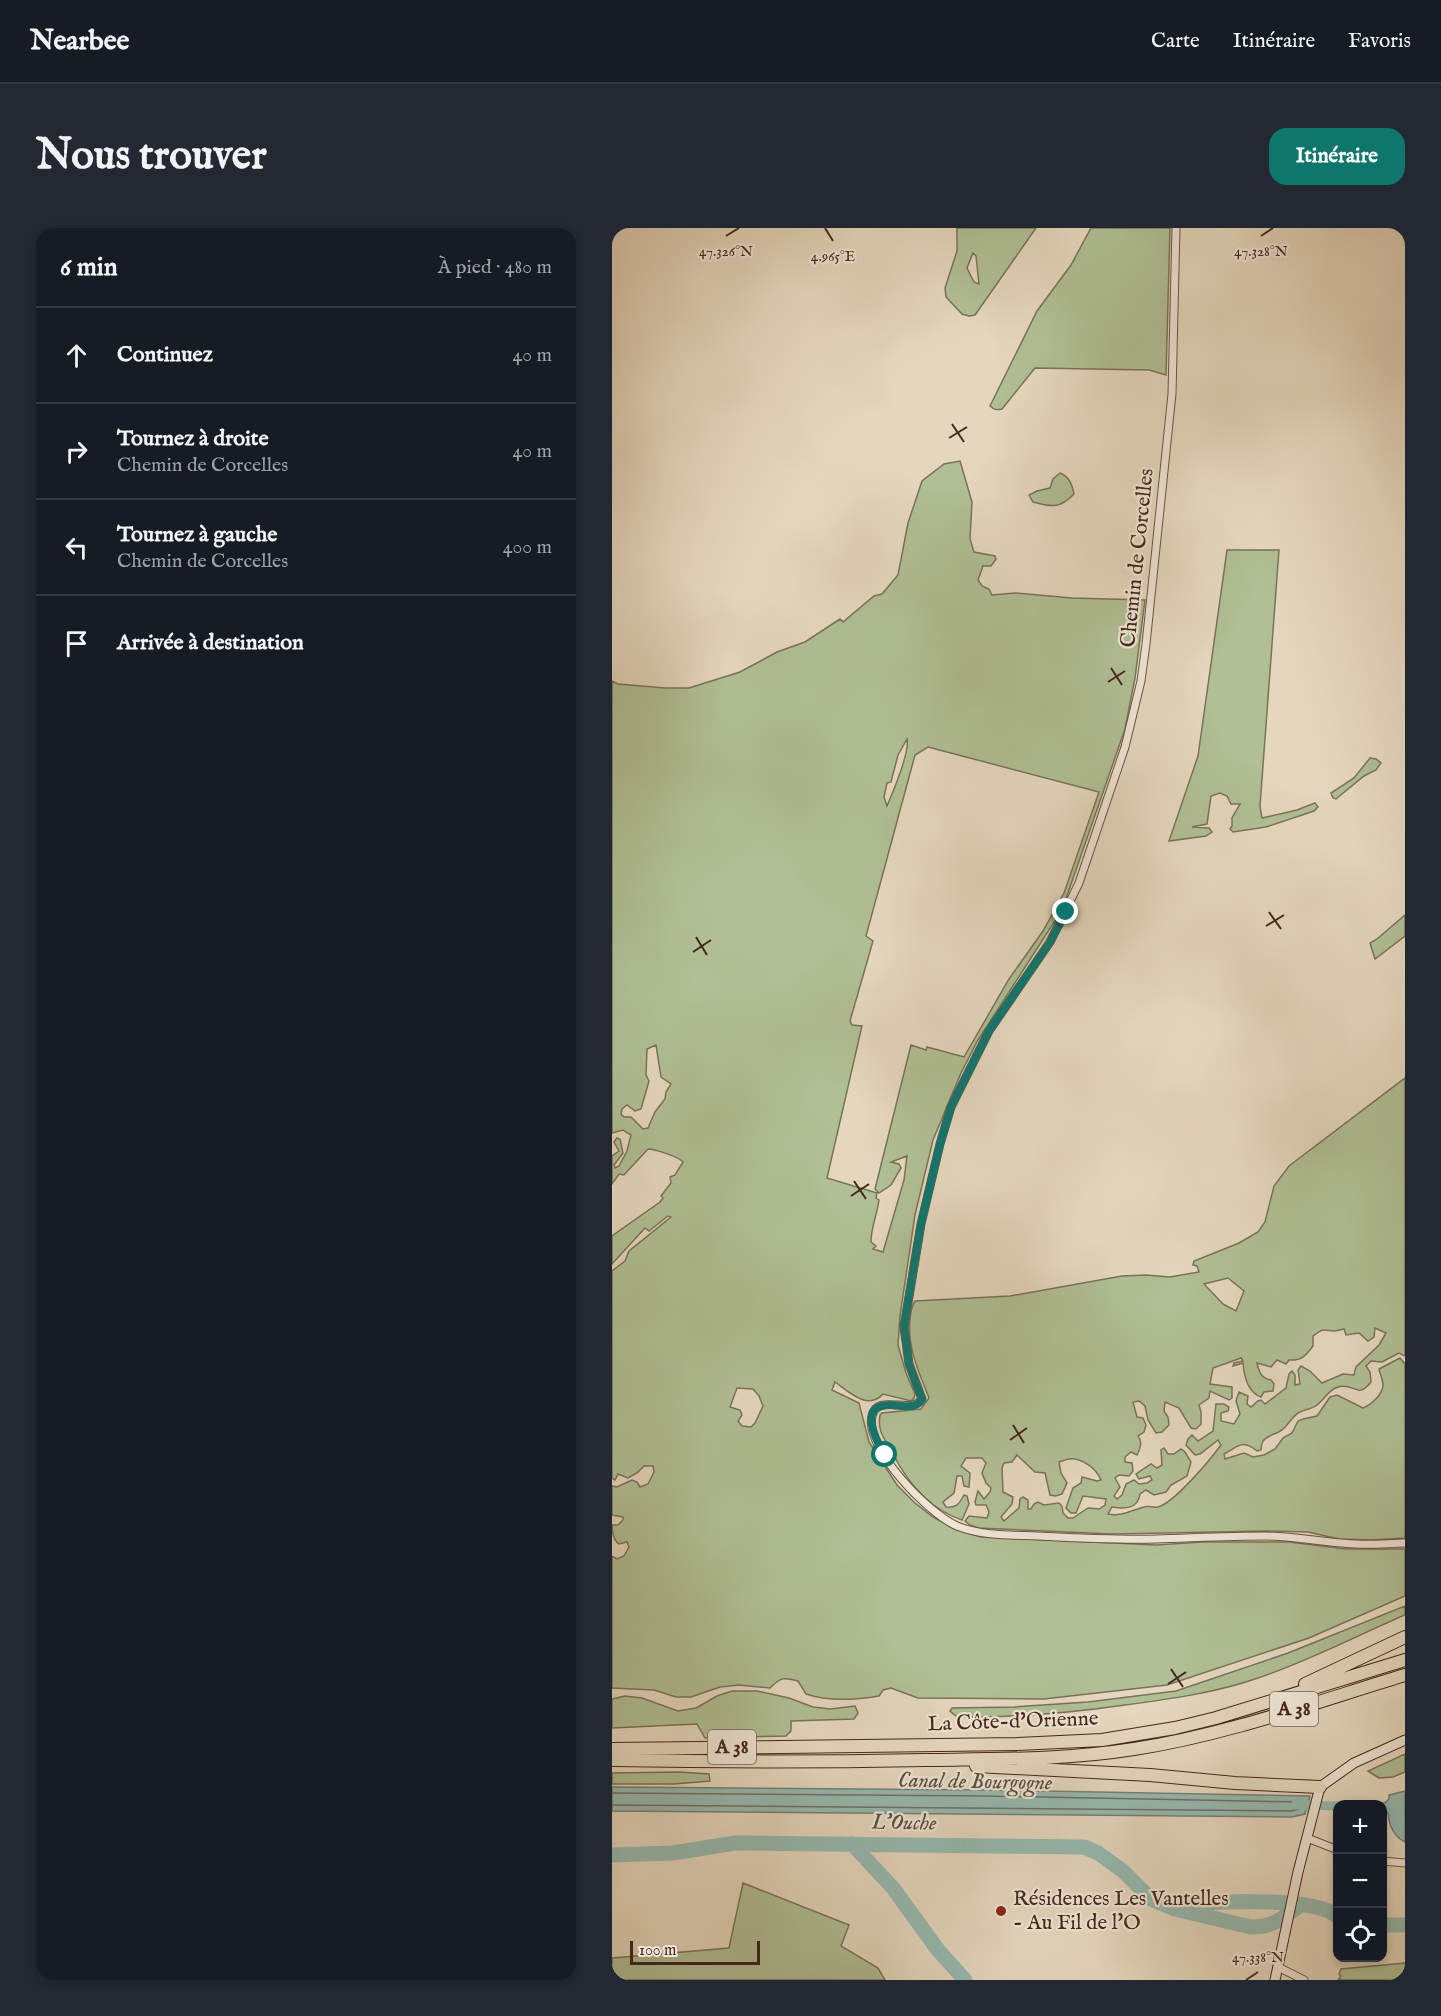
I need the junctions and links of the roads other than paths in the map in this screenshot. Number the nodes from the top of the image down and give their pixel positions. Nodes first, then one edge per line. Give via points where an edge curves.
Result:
1 (1176, 228) edge
2 (1405, 1543) edge
3 (1405, 1638) edge
4 (1405, 1660) edge
5 (1405, 1675) edge
6 (1254, 1707) junction
7 (1405, 1740) edge
8 (612, 1749) edge
9 (612, 1760) edge
10 (894, 1761) junction
11 (1319, 1791) junction
12 (1307, 1838) junction
13 (1333, 1848) edge
14 (1387, 1861) edge
15 (1405, 1863) edge
16 (1278, 1967) junction
17 (1275, 1980) edge
18 (1304, 1980) edge

1 - 2 street, Chemin de Corcelles via 1172,394 1146,644 1134,712 1096,834 1066,912 989,1031 951,1107 930,1182 904,1326 909,1364 922,1399 913,1406 883,1405 874,1411 871,1427 908,1489 935,1513 957,1526 978,1531 1062,1537 1266,1536 1353,1544
3 - 6 highway
4 - 6 highway, La Côte-d'Orienne / A 38
5 - 10 highway, La Côte-d'Orienne / A 38 via 1216,1732 1133,1749 1026,1759
6 - 8 highway, La Côte-d'Orienne / A 38 via 1165,1730 1074,1743
7 - 11 main road via 1354,1763
9 - 10 highway, La Côte-d'Orienne / A 38
10 - 11 highway via 1150,1775
11 - 12 main road
12 - 13 street
12 - 16 main road
14 - 15 street
16 - 17 main road
16 - 18 street

